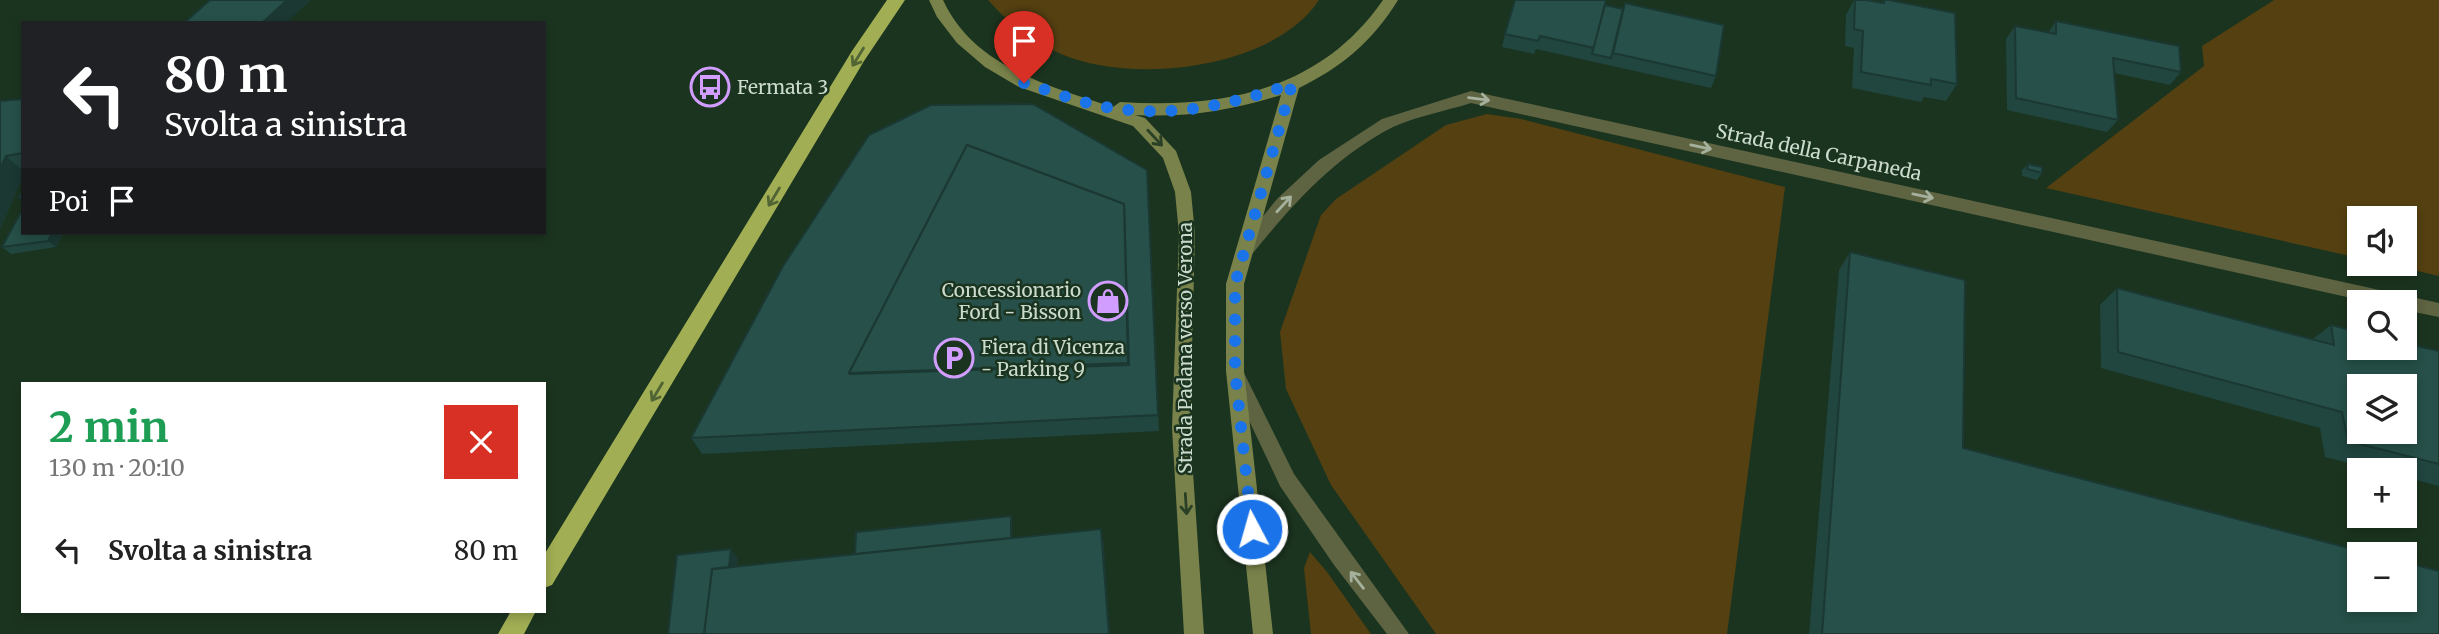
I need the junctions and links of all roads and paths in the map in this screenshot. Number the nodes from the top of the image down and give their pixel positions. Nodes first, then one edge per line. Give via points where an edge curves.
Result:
1 (896, 0) edge
2 (936, 0) edge
3 (1391, 0) edge
4 (1292, 84) junction
5 (1097, 105) junction
6 (1241, 256) junction
7 (2439, 310) edge
8 (1235, 371) junction
9 (546, 574) edge
10 (523, 613) edge
11 (510, 634) edge
12 (1194, 634) edge
13 (1263, 634) edge
14 (1399, 634) edge

1 -> 9 highway
2 - 5 main road, Strada Padana verso Verona via 962,39 990,63 1024,83
3 - 4 main road, Strada Padana verso Verona via 1368,32 1335,61
4 - 5 main road, Strada Padana verso Verona via 1247,100 1198,109 1147,111
4 - 6 main road
5 -> 12 main road, Strada Padana verso Verona via 1139,121 1170,155 1183,192 1187,234 1181,428
6 -> 7 street, Strada della Carpaneda via 1283,204 1325,164 1388,123 1471,97
6 - 8 main road via 1235,284
8 - 13 main road
14 -> 8 street via 1287,480
10 - 11 highway

